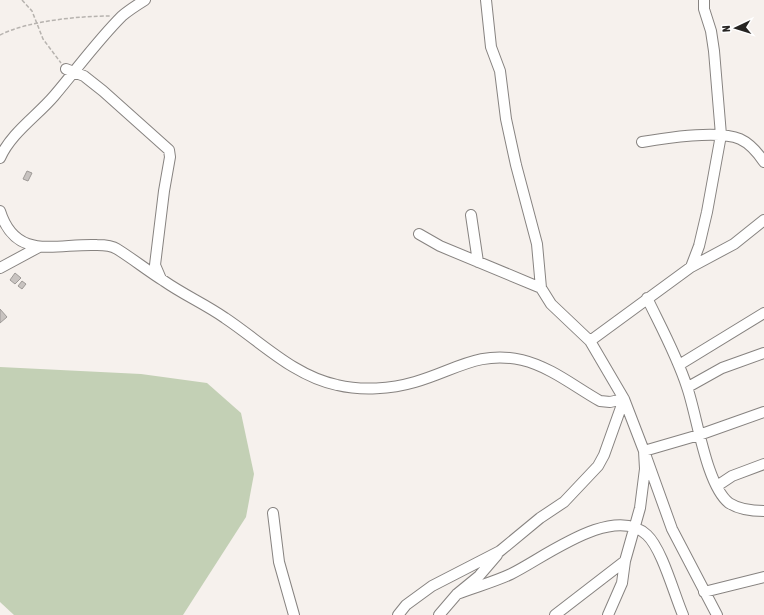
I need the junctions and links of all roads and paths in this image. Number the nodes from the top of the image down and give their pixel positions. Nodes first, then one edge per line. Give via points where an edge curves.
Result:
1 (22, 0) edge
2 (145, 0) edge
3 (486, 0) edge
4 (704, 0) edge
5 (119, 15) junction
6 (38, 23) junction
7 (0, 36) edge
8 (69, 70) junction
9 (721, 135) junction
10 (642, 142) dead end
11 (0, 158) edge
12 (764, 162) edge
13 (0, 211) edge
14 (471, 215) dead end
15 (764, 220) edge
16 (418, 234) dead end
17 (39, 247) junction
18 (478, 262) junction
19 (691, 267) junction
20 (0, 268) edge
21 (161, 279) junction
22 (540, 288) junction
23 (647, 298) junction
24 (764, 313) edge
25 (590, 341) junction
26 (764, 353) edge
27 (679, 365) junction
28 (688, 387) junction
29 (624, 399) junction
30 (764, 412) edge
31 (699, 435) junction
32 (644, 451) junction
33 (764, 464) edge
34 (717, 486) junction
35 (764, 511) edge
36 (273, 513) dead end
37 (634, 527) junction
38 (500, 551) junction
39 (625, 561) junction
40 (764, 577) edge
41 (704, 592) junction
42 (457, 594) junction
43 (294, 615) edge
44 (398, 615) edge
45 (439, 615) edge
46 (555, 615) edge
47 (608, 615) edge
48 (683, 615) edge
49 (717, 615) edge

1 - 6 path
2 - 5 street
3 - 22 street via 491,47 500,71 506,119 537,244
4 - 9 street via 714,51
5 - 6 path
5 - 8 street
6 - 7 path
6 - 8 path via 51,52
8 - 11 street via 54,96 7,145
8 - 21 street via 84,76 103,91 169,150 155,265
9 - 10 street via 670,137
9 - 12 street via 740,139 755,149
9 - 19 street via 707,212
13 - 17 street via 13,236
14 - 18 street
15 - 19 street via 734,244
16 - 18 street
17 - 20 street
17 - 21 street via 82,244 114,247
18 - 22 street
19 - 23 street
21 - 29 street via 224,318 295,369 337,385 361,388 396,386 415,382 459,365 499,357 523,360 543,368 600,401
22 - 25 street via 551,304
23 - 25 street
23 - 27 street
24 - 27 street
25 - 29 street
26 - 28 street via 722,368
27 - 28 street
28 - 31 street
29 - 32 street
29 - 38 street via 598,466 564,502
30 - 31 street
31 - 32 street
31 - 34 street
32 - 37 street via 643,488
32 - 41 street via 672,529
33 - 34 street via 732,476
34 - 35 street via 729,502 744,510
36 - 43 street via 279,562
37 - 39 street
37 - 42 street via 619,524 603,527 563,544 503,578
37 - 48 street via 647,535 656,547
38 - 42 street via 479,576
38 - 44 street via 432,586
39 - 46 street
39 - 47 street via 622,583
40 - 41 street
41 - 49 street
42 - 45 street

